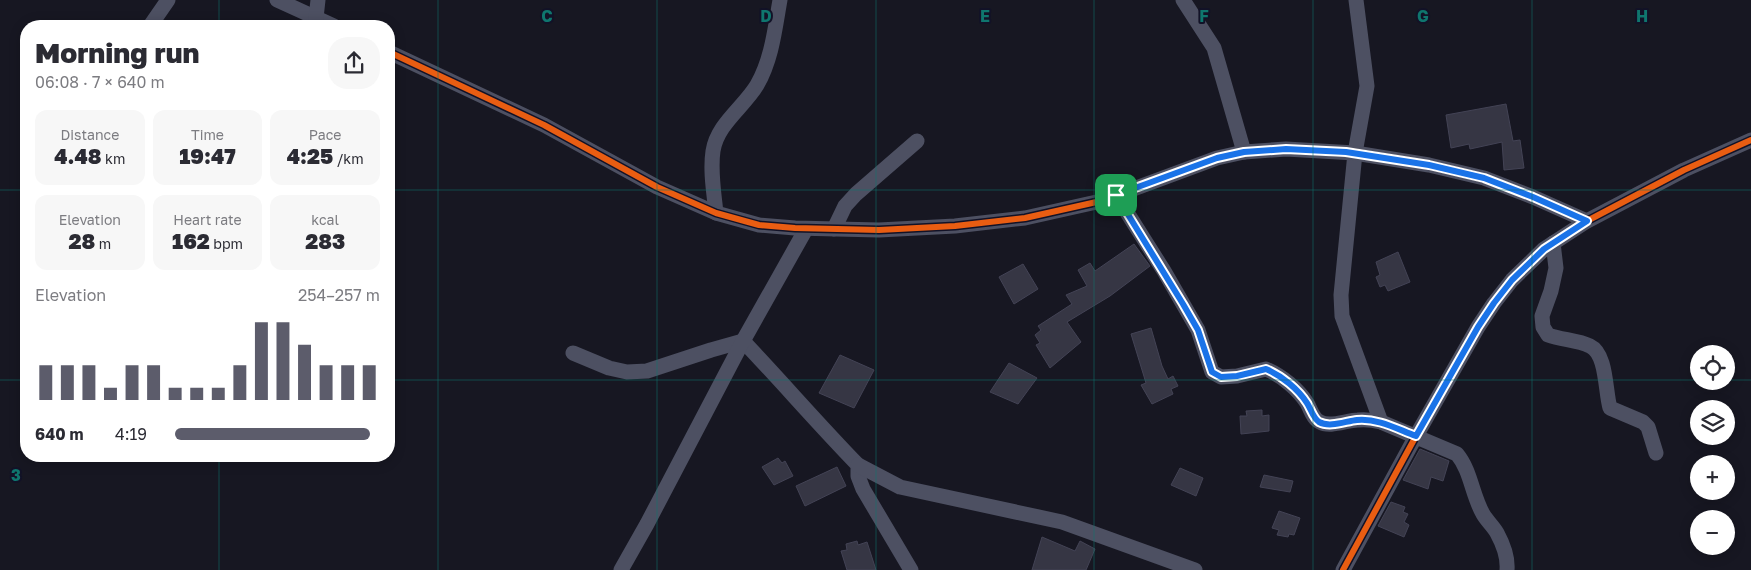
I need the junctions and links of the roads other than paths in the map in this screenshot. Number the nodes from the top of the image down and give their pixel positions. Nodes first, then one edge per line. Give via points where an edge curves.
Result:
1 (168, 0) edge
2 (277, 0) edge
3 (318, 0) edge
4 (780, 0) edge
5 (1183, 0) edge
6 (1356, 0) edge
7 (316, 18) junction
8 (154, 20) edge
9 (320, 20) edge
10 (395, 55) edge
11 (1751, 140) edge
12 (917, 141) dead end
13 (1244, 152) junction
14 (1355, 153) junction
15 (1116, 195) junction
16 (716, 213) junction
17 (1587, 221) junction
18 (806, 229) junction
19 (834, 229) junction
20 (1553, 243) junction
21 (743, 341) junction
22 (573, 352) dead end
23 (1381, 422) junction
24 (1416, 436) junction
25 (1656, 452) dead end
26 (858, 466) junction
27 (621, 570) edge
28 (911, 570) edge
29 (1195, 570) edge
30 (1343, 570) edge
31 (1507, 570) edge

1 - 8 street
2 - 7 street
3 - 7 street
4 - 16 street via 767,66 756,86 720,132 713,150
5 - 13 street via 1214,48
6 - 14 street via 1368,86
7 - 9 street
10 - 16 street via 544,125 657,187
11 - 17 street via 1684,170
12 - 19 street via 856,194
13 - 14 street via 1286,149
13 - 15 street via 1217,158
14 - 17 street via 1484,178
14 - 23 street via 1342,277 1342,316
15 - 19 street via 1025,218 955,226
15 - 23 street via 1198,330 1212,372 1221,377 1266,369 1284,379 1321,423
16 - 18 street via 759,225
17 - 20 street
18 - 19 street
18 - 21 street
20 - 24 street via 1512,280 1494,303
20 - 25 street via 1556,268 1542,316 1543,327 1548,335 1598,351 1610,408 1644,422
21 - 22 street via 647,371 627,372 609,368
21 - 26 street
21 - 27 street
23 - 24 street
24 - 30 street
24 - 31 street via 1457,454 1465,463 1483,514 1497,534 1508,560
26 - 28 street via 863,489
26 - 29 street via 900,487 1062,522

